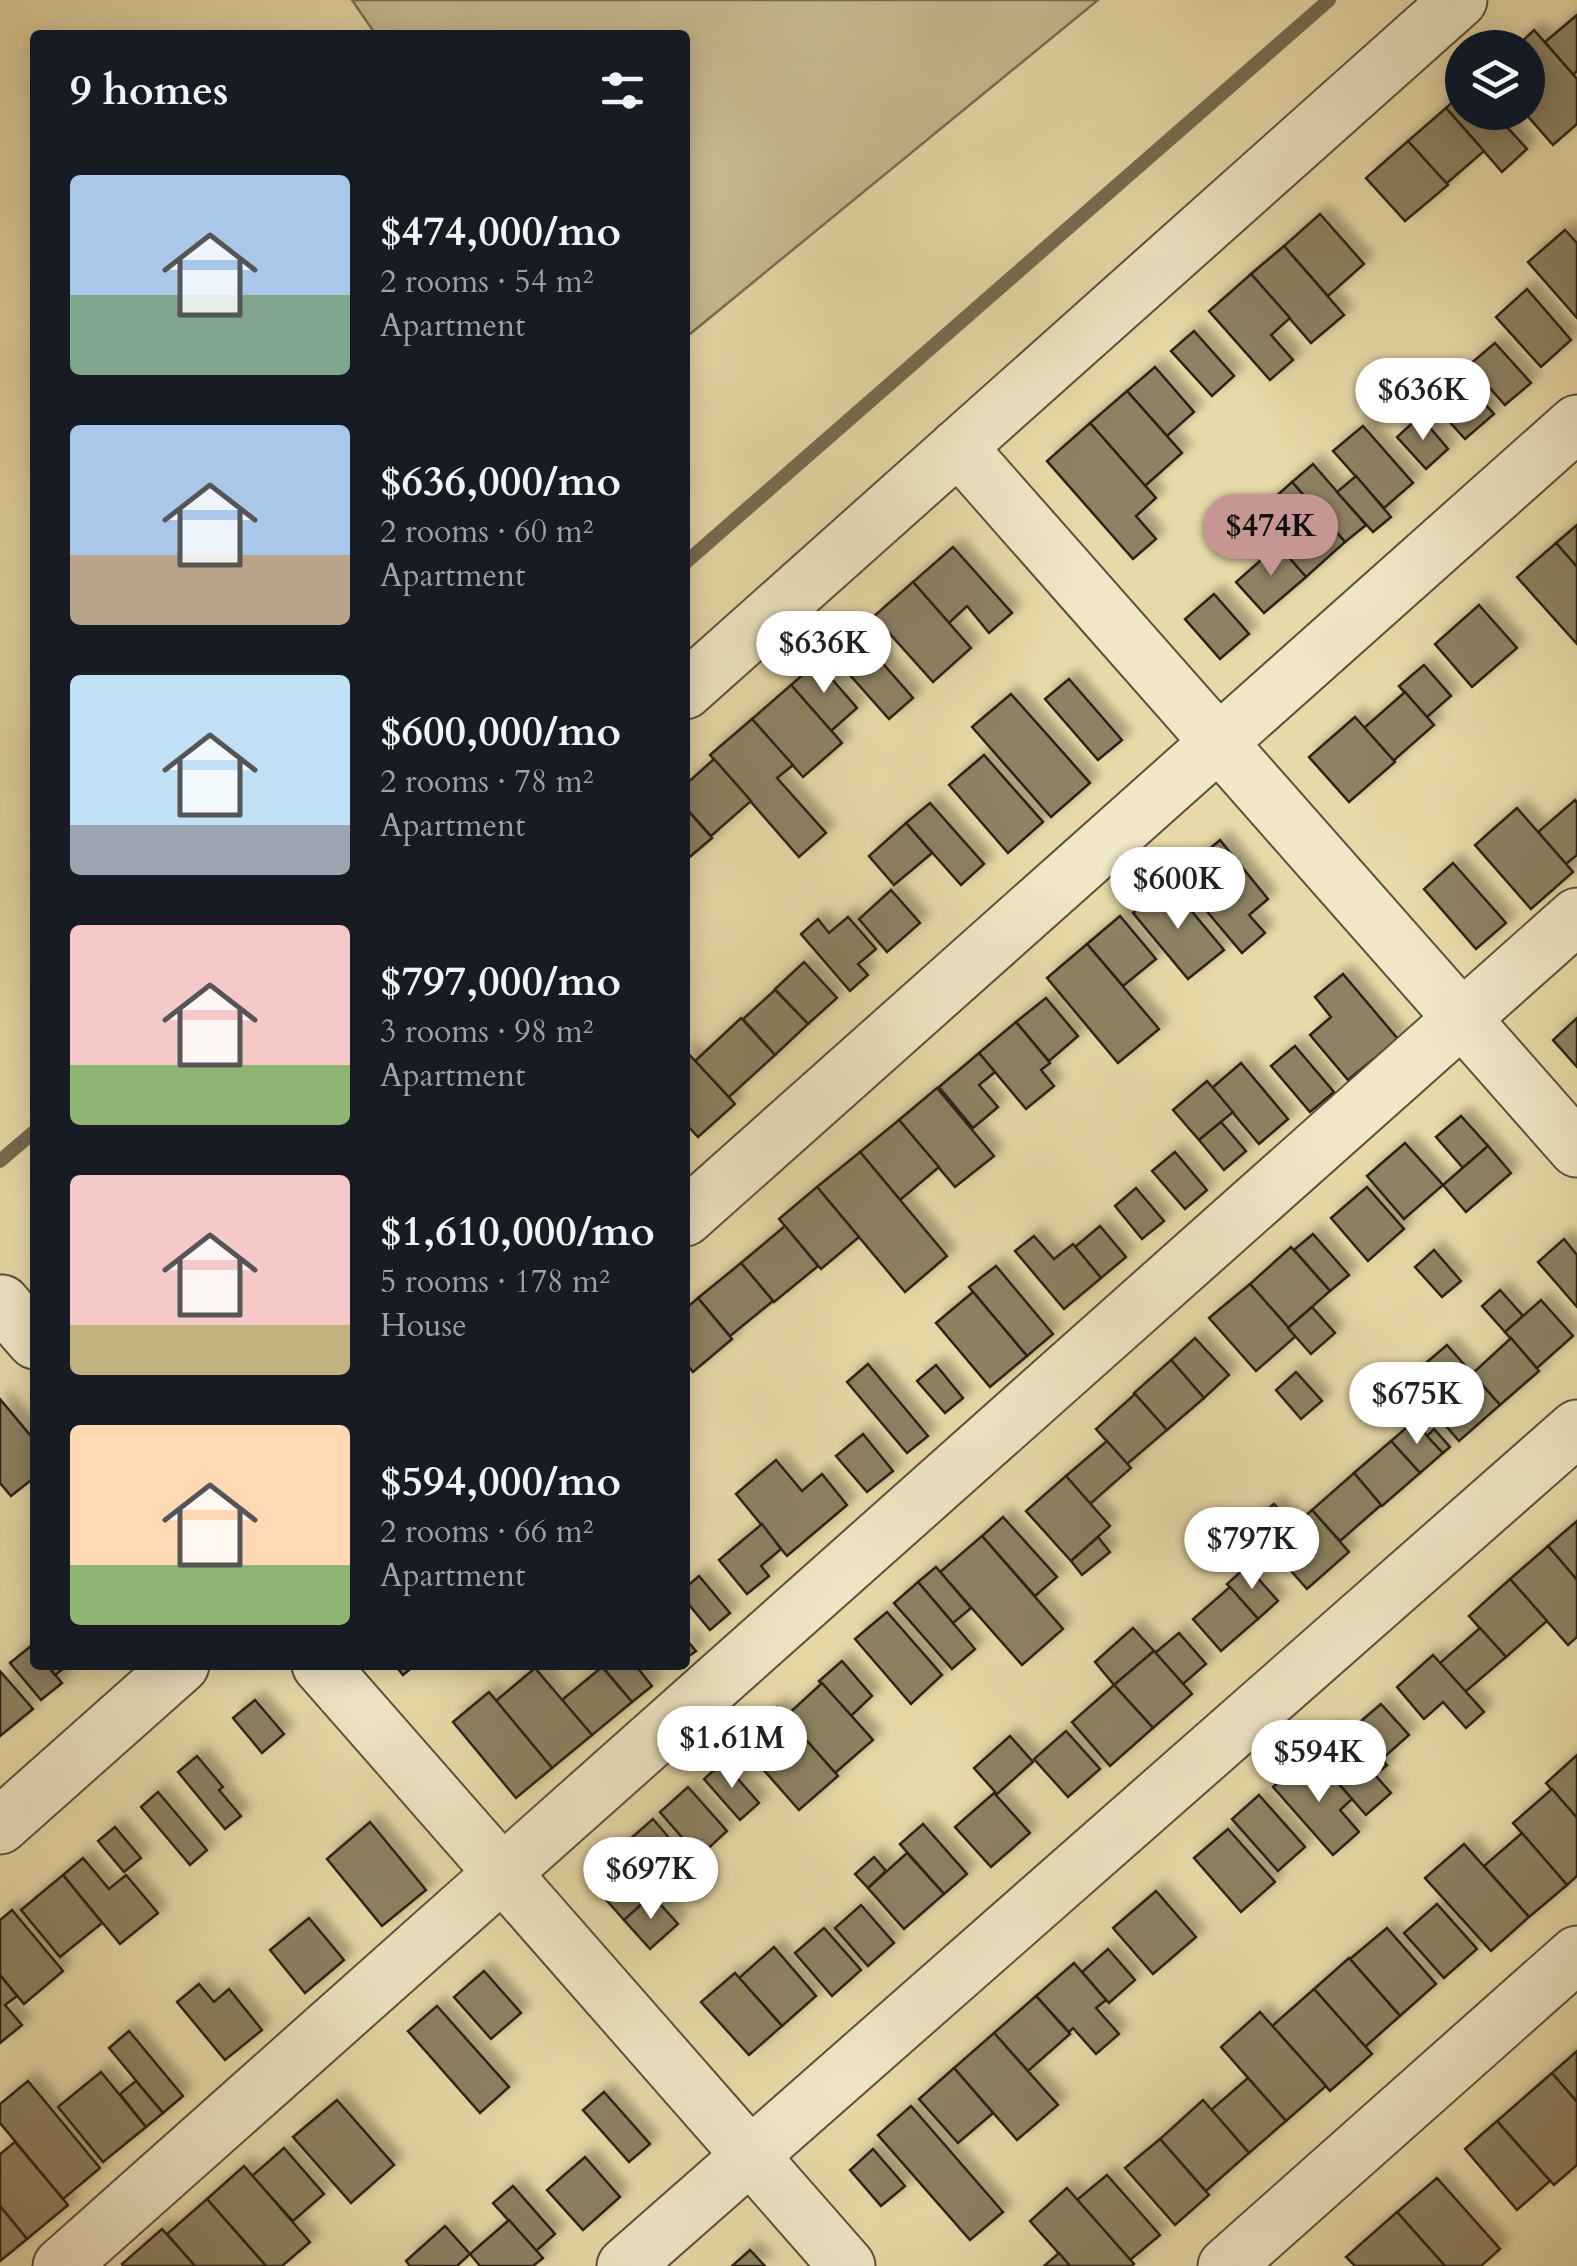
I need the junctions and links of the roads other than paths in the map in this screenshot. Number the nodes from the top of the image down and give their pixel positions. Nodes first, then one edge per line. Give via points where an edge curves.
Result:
1 (1459, 0) edge
2 (1577, 423) edge
3 (958, 447) junction
4 (690, 687) edge
5 (1219, 743) junction
6 (1577, 916) edge
7 (1462, 1018) junction
8 (1577, 1149) edge
9 (690, 1214) edge
10 (1577, 1428) edge
11 (175, 1670) edge
12 (324, 1670) edge
13 (0, 1826) edge
14 (502, 1873) junction
15 (1577, 1954) edge
16 (750, 2156) junction
17 (61, 2266) edge
18 (625, 2266) edge
19 (847, 2266) edge
20 (1226, 2266) edge

1 - 3 street
2 - 5 street
3 - 4 street
3 - 5 street
5 - 7 street
5 - 9 street
6 - 7 street
7 - 8 street
7 - 14 street
10 - 16 street
11 - 13 street
12 - 14 street
14 - 16 street
14 - 17 street
15 - 20 street
16 - 18 street
16 - 19 street

